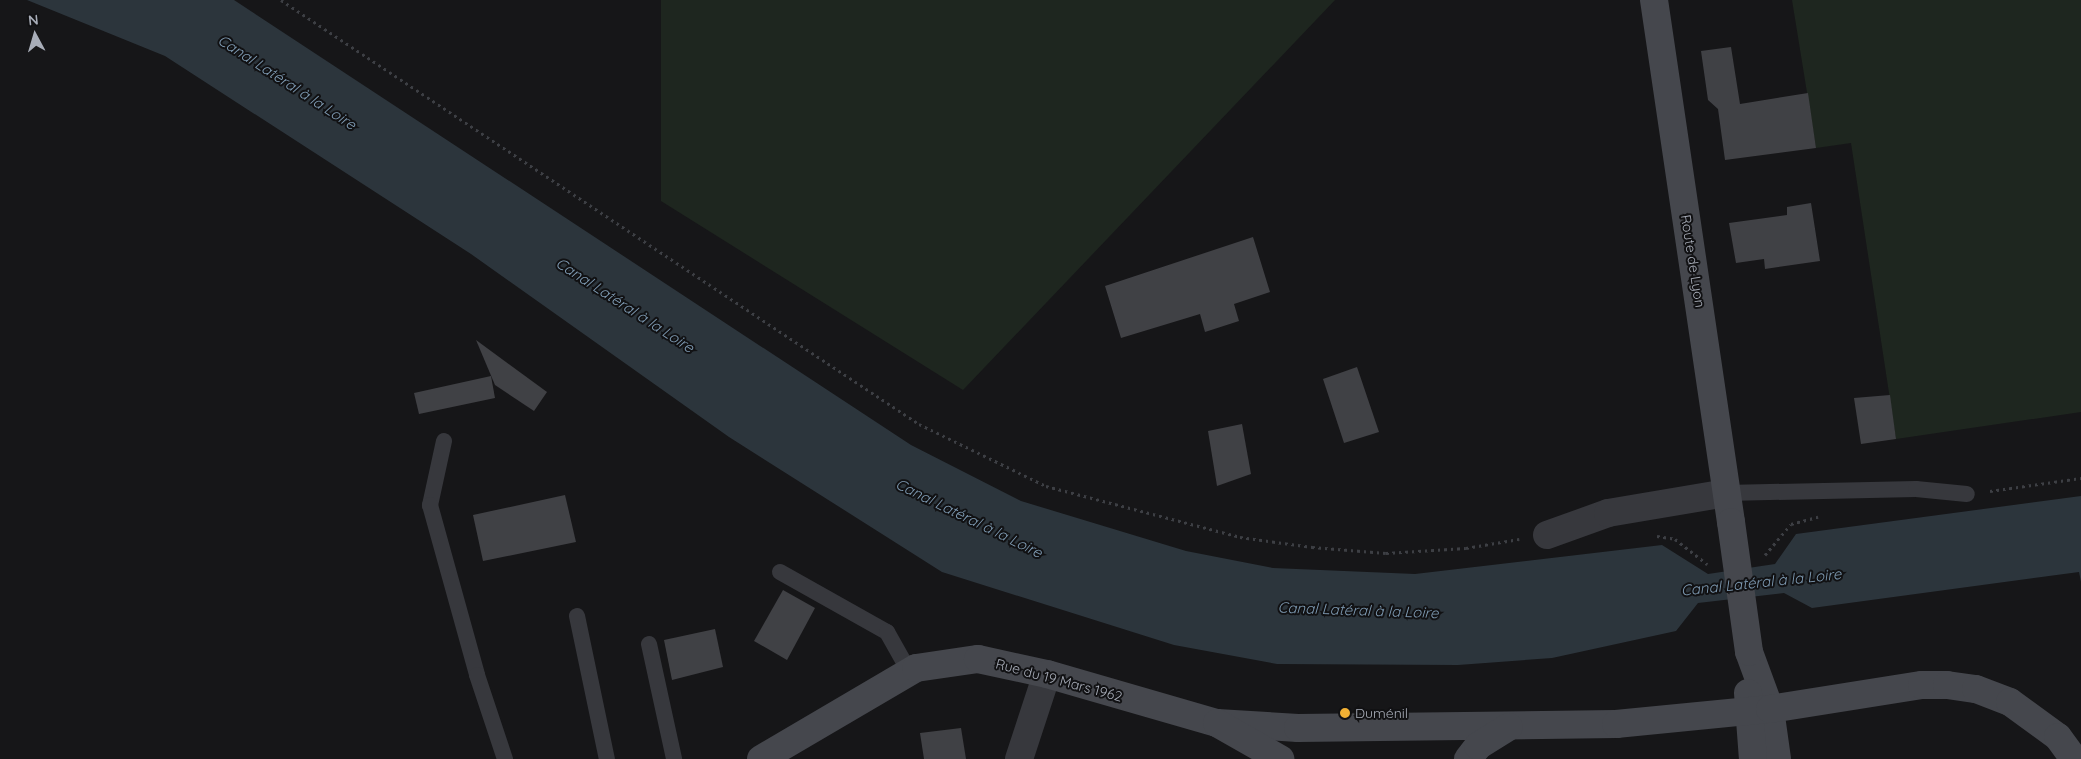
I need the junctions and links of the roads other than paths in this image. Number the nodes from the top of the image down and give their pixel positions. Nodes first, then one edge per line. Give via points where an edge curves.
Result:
1 (1654, 0) edge
2 (444, 441) dead end
3 (1726, 493) junction
4 (1967, 494) road end
5 (1547, 535) road end
6 (780, 572) dead end
7 (578, 616) dead end
8 (649, 644) dead end
9 (909, 671) junction
10 (1047, 674) junction
11 (1759, 710) junction
12 (1218, 723) junction
13 (1508, 727) junction
14 (2070, 744) edge
15 (505, 759) edge
16 (607, 759) edge
17 (674, 759) edge
18 (761, 759) edge
19 (1019, 759) edge
20 (1280, 759) edge
21 (1468, 759) edge
22 (1753, 759) edge
23 (1777, 759) edge
24 (2074, 759) edge

1 - 3 street, Route de Lyon
2 - 15 lane via 430,505 477,675
3 - 4 lane via 1916,489
3 - 5 street via 1608,513
3 - 11 street, Route de Lyon, bridge
6 - 9 lane via 887,632
7 - 16 lane
8 - 17 lane
9 - 10 street, Rue du 19 Mars 1962 via 978,659
9 - 18 street, Rue du 19 Mars 1962
10 - 12 street, Rue du 19 Mars 1962
10 - 19 street
11 - 13 street via 1616,724
11 - 14 street via 1922,685 1947,685 1976,689 2010,702
11 - 22 street
11 - 23 street
12 - 13 street via 1298,728
12 - 20 street, Rue du 19 Mars 1962
13 - 21 street via 1478,746
14 - 24 street

